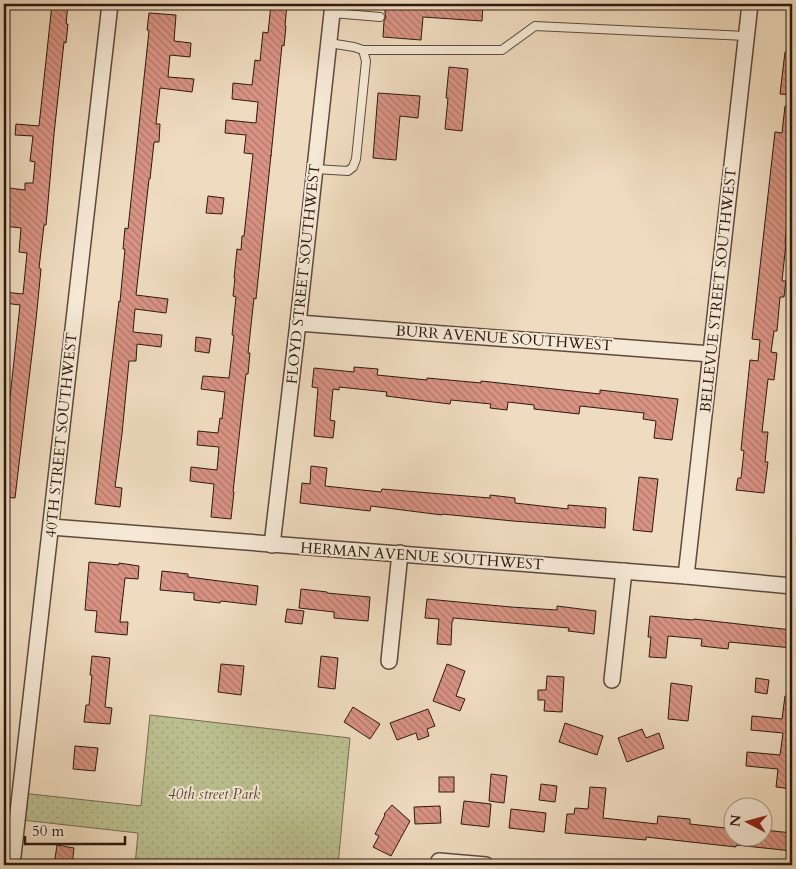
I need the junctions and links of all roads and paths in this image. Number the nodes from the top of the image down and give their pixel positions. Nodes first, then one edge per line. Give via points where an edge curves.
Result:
1 (110, 4) edge
2 (750, 4) edge
3 (333, 8) edge
4 (380, 17) dead end
5 (746, 36) junction
6 (329, 44) junction
7 (363, 50) junction
8 (315, 169) junction
9 (298, 323) junction
10 (711, 354) junction
11 (51, 527) junction
12 (272, 545) junction
13 (400, 553) junction
14 (624, 571) junction
15 (686, 576) junction
16 (792, 586) edge
17 (389, 661) dead end
18 (612, 680) dead end
19 (10, 830) edge
20 (439, 861) dead end
21 (12, 865) edge
22 (486, 865) edge

1 - 11 street, 40TH STREET SOUTHWEST
2 - 5 street, BELLEVUE STREET SOUTHWEST
3 - 4 lane
3 - 6 street, FLOYD STREET SOUTHWEST
5 - 7 lane via 535,26 502,50
5 - 10 street, BELLEVUE STREET SOUTHWEST
6 - 7 lane
6 - 8 street, FLOYD STREET SOUTHWEST
7 - 8 lane via 366,60 354,167 348,172
8 - 9 street, FLOYD STREET SOUTHWEST
9 - 10 street, BURR AVENUE SOUTHWEST
9 - 12 street, FLOYD STREET SOUTHWEST
10 - 15 street, BELLEVUE STREET SOUTHWEST
11 - 12 street, HERMAN AVENUE SOUTHWEST
11 - 19 street, 40TH STREET SOUTHWEST
12 - 13 street, HERMAN AVENUE SOUTHWEST
13 - 14 street, HERMAN AVENUE SOUTHWEST
13 - 17 street
14 - 15 street, HERMAN AVENUE SOUTHWEST
14 - 18 street
15 - 16 street, HERMAN AVENUE SOUTHWEST
19 - 21 street, 40TH STREET SOUTHWEST
20 - 22 street

